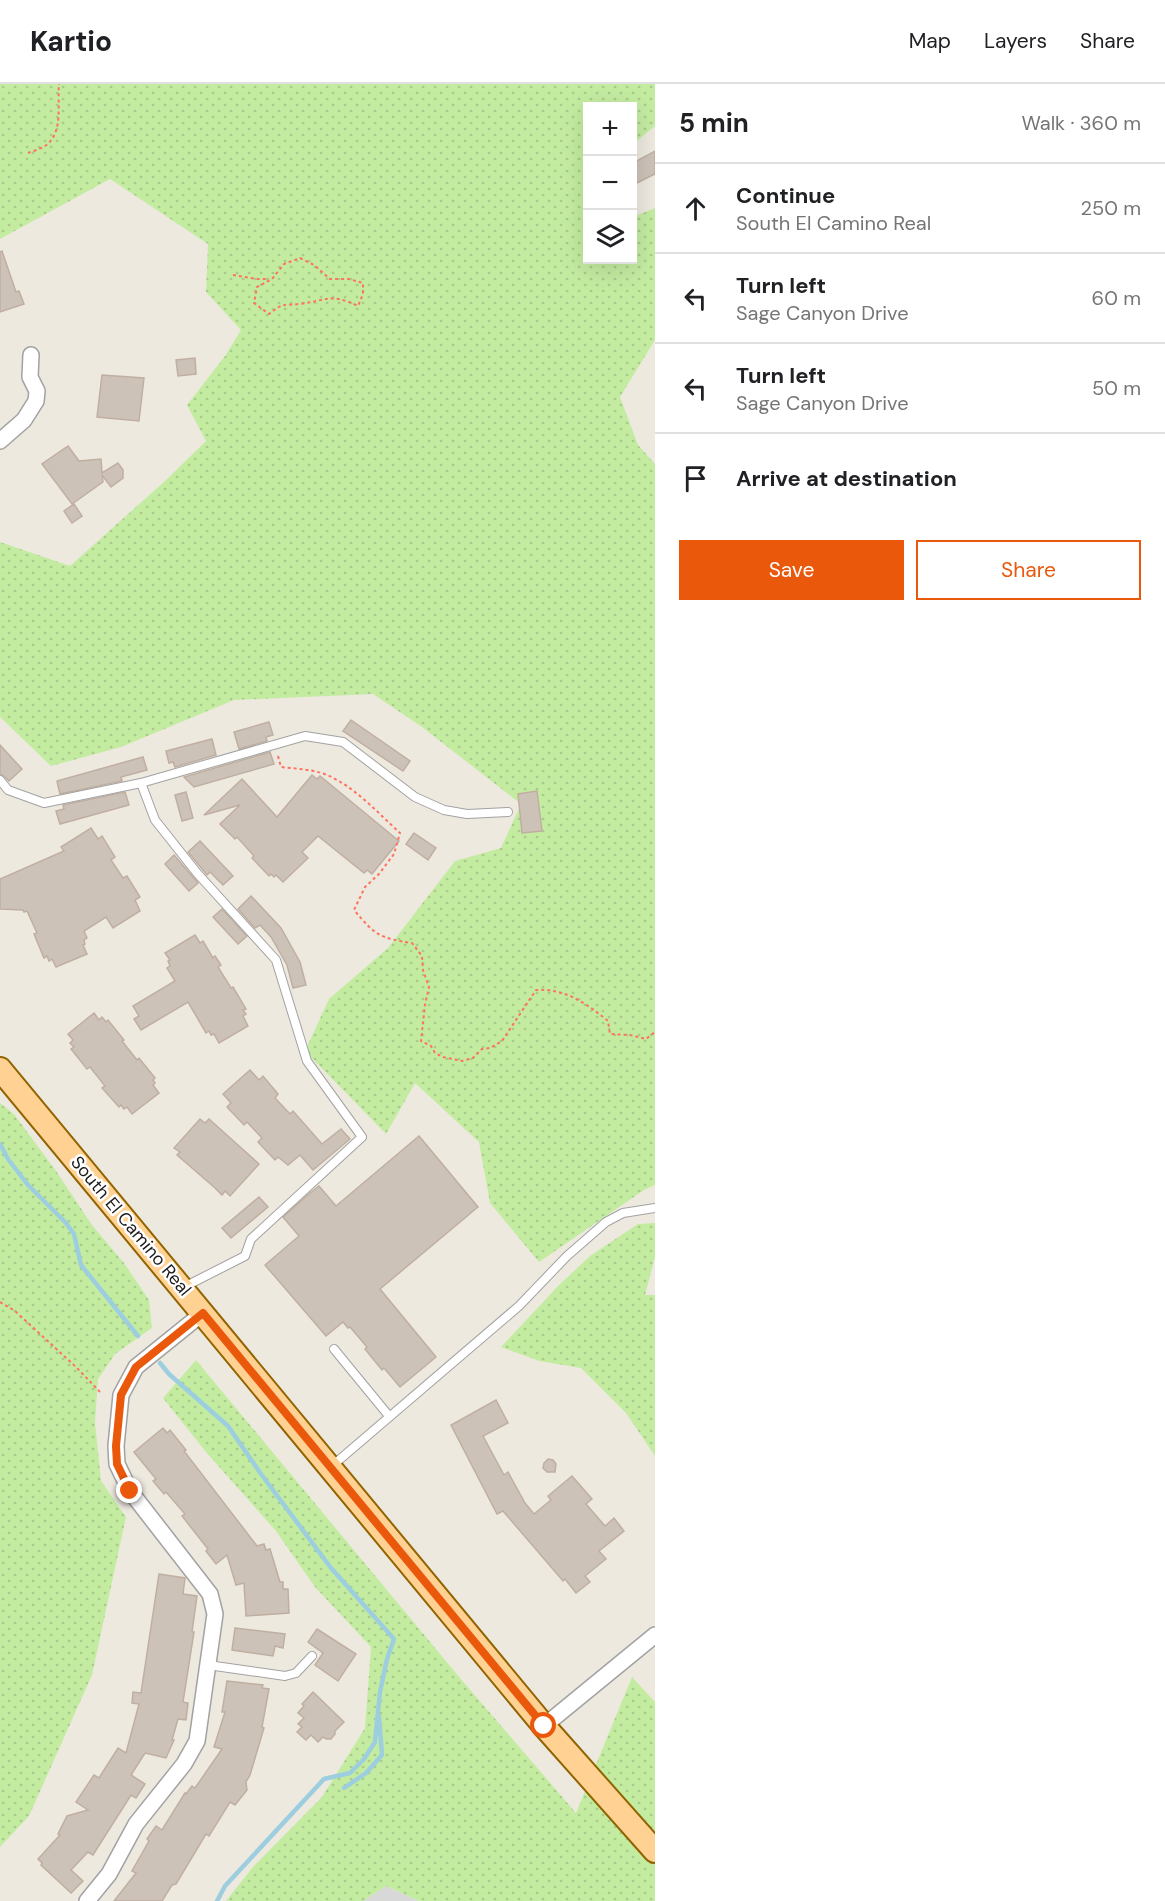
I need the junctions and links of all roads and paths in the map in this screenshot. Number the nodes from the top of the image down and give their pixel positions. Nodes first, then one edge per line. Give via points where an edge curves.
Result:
1 (59, 84) edge
2 (28, 153) dead end
3 (233, 275) dead end
4 (272, 279) junction
5 (31, 355) dead end
6 (0, 441) edge
7 (275, 745) junction
8 (0, 780) edge
9 (141, 783) junction
10 (508, 812) dead end
11 (655, 1032) edge
12 (0, 1069) edge
13 (655, 1208) edge
14 (182, 1288) junction
15 (0, 1302) edge
16 (203, 1313) junction
17 (334, 1349) dead end
18 (100, 1392) dead end
19 (389, 1416) junction
20 (330, 1467) junction
21 (655, 1635) edge
22 (312, 1656) dead end
23 (208, 1665) junction
24 (544, 1726) junction
25 (655, 1851) edge
26 (87, 1901) edge

1 - 2 path via 58,128 54,138 45,147
3 - 4 path
4 - 4 path via 256,287 254,303 269,314 283,304 331,298 358,306 363,294 363,283 330,279 300,258 284,264
5 - 6 street via 30,377 37,391 36,401 24,420
7 - 9 lane
7 - 10 lane via 305,736 344,742 415,797 444,810 467,814
7 - 11 path via 281,767 306,769 341,782 400,833 394,854 365,887 354,910 372,932 412,943 422,956 429,987 421,1041 435,1053 462,1061 502,1041 536,990 548,989 580,999 609,1021 610,1034 646,1039
8 - 9 lane via 8,790 44,802
9 - 14 lane via 155,820 276,960 307,1061 362,1137 251,1239 245,1256
12 - 14 main road, South El Camino Real
13 - 19 lane via 623,1213 606,1222 519,1306
14 - 16 main road, South El Camino Real
15 - 18 path via 15,1311
16 - 20 main road, South El Camino Real
16 - 23 street via 136,1367 121,1395 116,1446 117,1464 130,1491 210,1594 215,1614
17 - 19 lane
19 - 20 lane
20 - 24 main road, South El Camino Real
21 - 24 street
22 - 23 lane via 296,1673 285,1676
23 - 26 street via 197,1741 184,1764 136,1824 109,1874
24 - 25 main road, South El Camino Real

